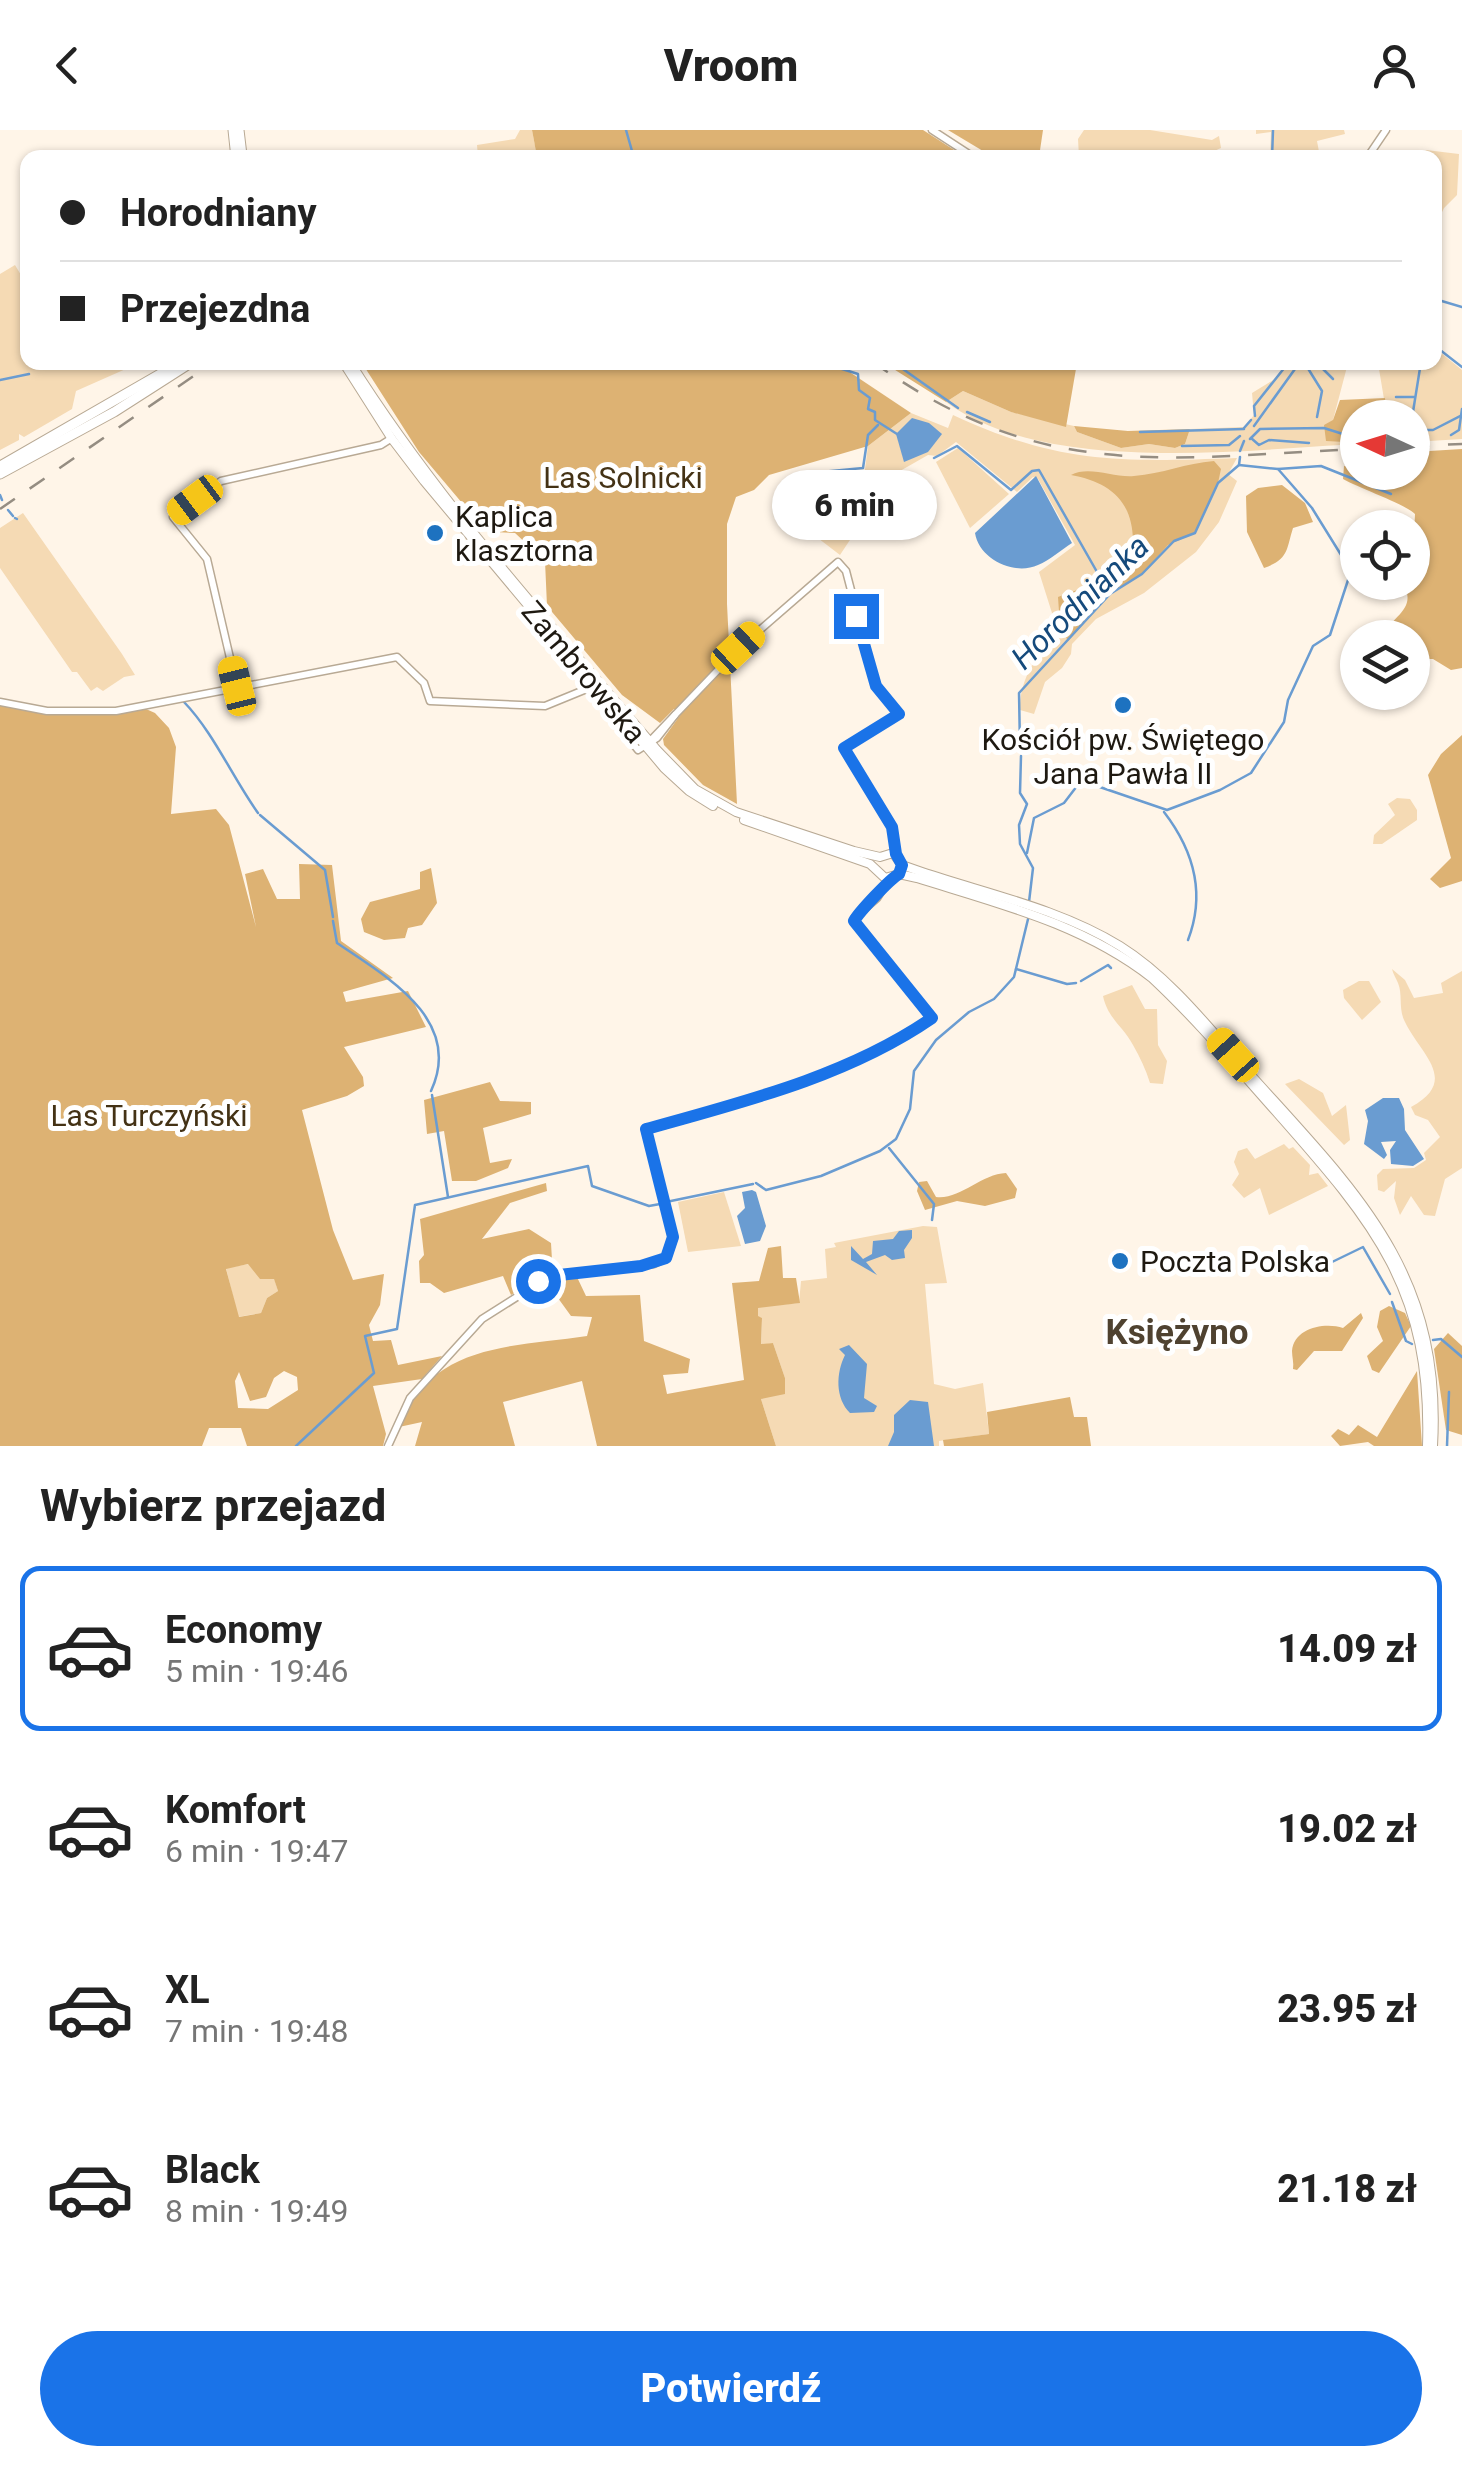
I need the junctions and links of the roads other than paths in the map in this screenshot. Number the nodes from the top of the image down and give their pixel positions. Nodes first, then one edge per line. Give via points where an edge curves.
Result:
1 (932, 130) edge
2 (963, 150) edge
3 (168, 370) edge
4 (180, 370) edge
5 (351, 370) edge
6 (394, 437) junction
7 (3, 469) edge
8 (238, 688) junction
9 (0, 702) edge
10 (644, 745) junction
11 (893, 853) junction
12 (878, 862) junction
13 (901, 869) junction
14 (886, 878) junction
15 (388, 1446) edge
16 (1430, 1446) edge

1 - 2 street
3 - 7 main road
4 - 7 main road
5 - 6 main road, Zambrowska
6 - 8 street via 381,446 221,482 173,517 206,559
6 - 10 main road, Zambrowska
8 - 9 street via 107,712 47,712
8 - 10 street, Zambrowska via 396,657 424,683 430,701 544,706 589,688
10 - 11 street via 838,562 846,571 876,686 899,714 844,748 892,827
10 - 12 main road, Zambrowska via 736,815
11 - 12 main road
11 - 13 main road
12 - 14 main road
13 - 14 main road
13 - 16 main road via 1037,912 1100,942 1165,990 1349,1194 1404,1281 1423,1363
14 - 15 street via 855,923 932,1018 848,1064 647,1128 673,1237 666,1258 550,1276 482,1319 410,1398

